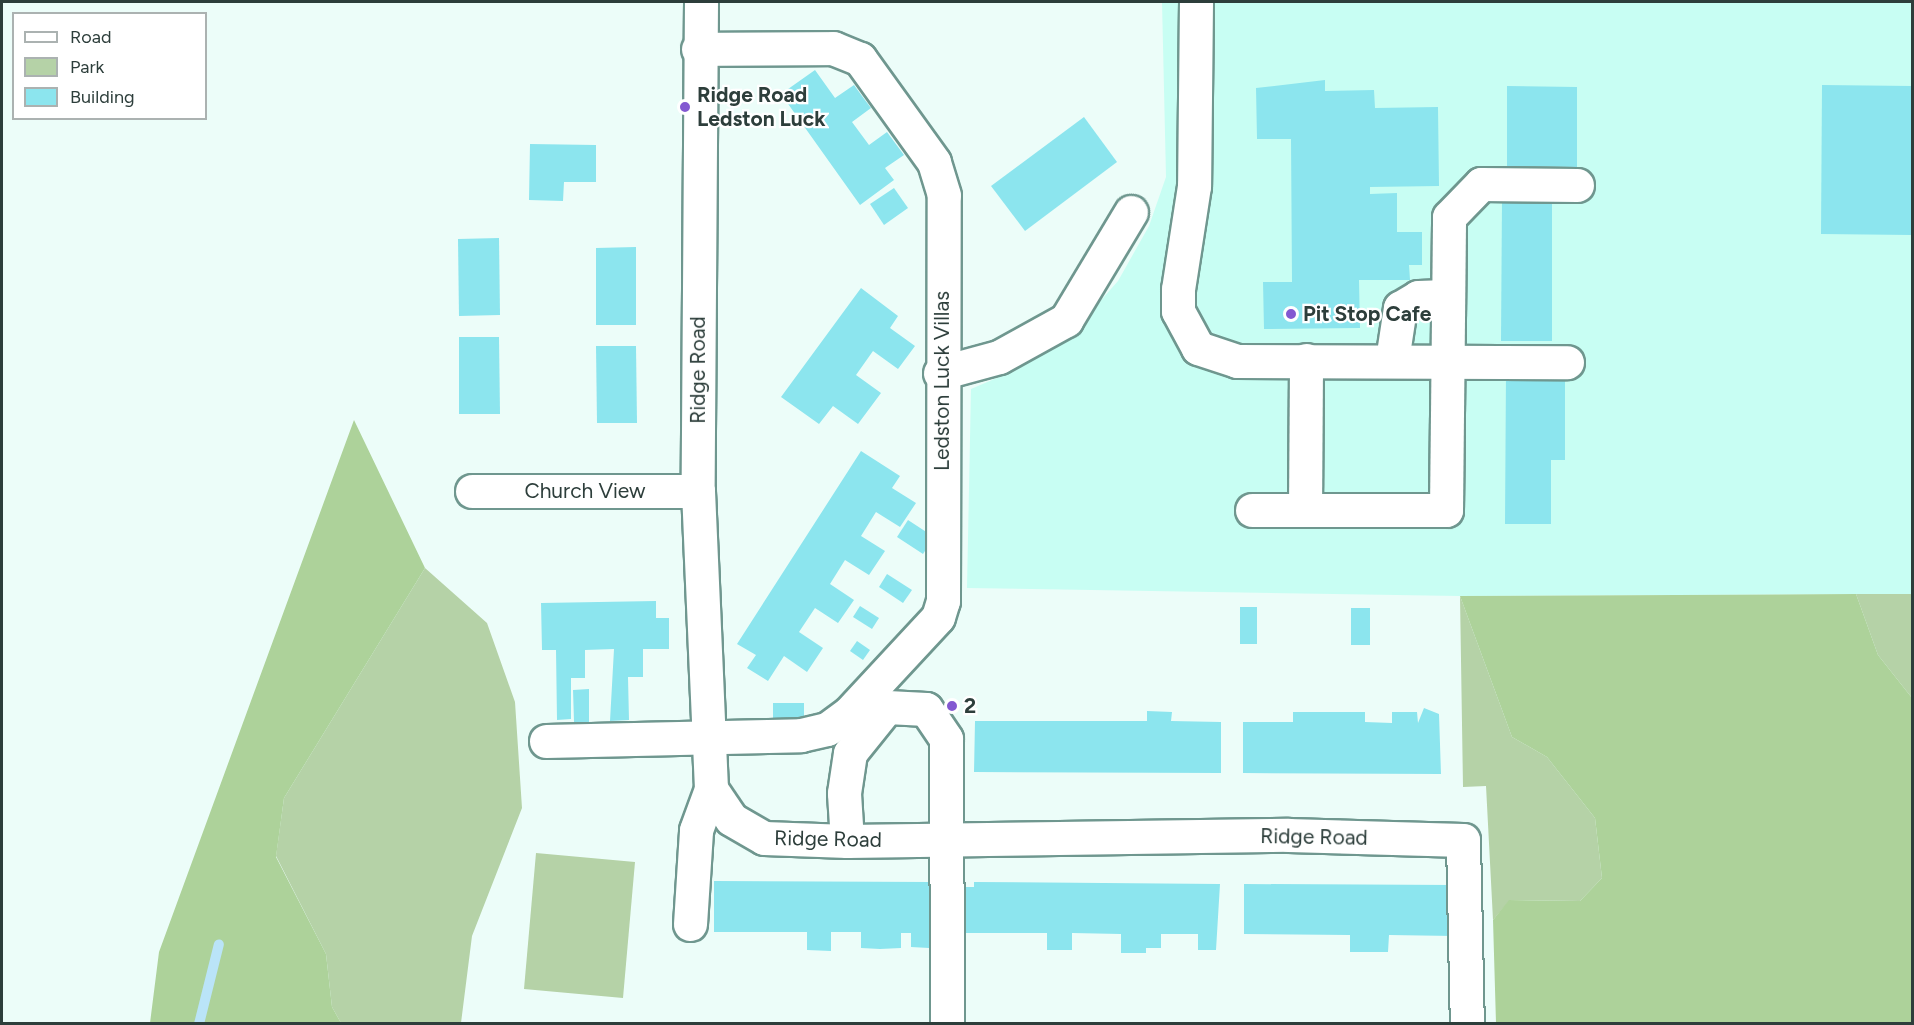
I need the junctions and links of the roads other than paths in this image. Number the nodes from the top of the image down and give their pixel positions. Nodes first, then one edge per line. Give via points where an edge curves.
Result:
1 (701, 2) edge
2 (1196, 2) edge
3 (698, 49) junction
4 (1577, 185) dead end
5 (1131, 212) dead end
6 (1446, 296) junction
7 (1306, 360) junction
8 (1392, 360) junction
9 (1446, 360) junction
10 (1567, 362) dead end
11 (940, 373) junction
12 (472, 491) dead end
13 (698, 491) junction
14 (1252, 510) dead end
15 (1305, 510) junction
16 (711, 735) junction
17 (546, 741) dead end
18 (711, 789) junction
19 (950, 840) junction
20 (847, 841) junction
21 (690, 924) dead end
22 (947, 1023) edge
23 (1467, 1023) edge

1 - 3 street, Ridge Road
2 - 7 street via 1194,186 1178,311 1198,348 1215,358
3 - 11 street, Ledston Luck Villas via 832,48 860,59 879,80 934,162 944,195
3 - 13 street, Ridge Road
4 - 6 street via 1481,184 1449,217
5 - 11 street via 1066,320 999,357
6 - 8 street via 1418,297 1400,308
6 - 9 street
7 - 8 street
7 - 15 street
8 - 9 street
9 - 10 street
9 - 15 street via 1446,510
11 - 16 street, Ledston Luck Villas via 943,601 938,617 848,714 827,729 801,735
12 - 13 street, Church View
13 - 16 street, Ridge Road
14 - 15 street
16 - 17 street, Ledston Luck Villas
16 - 18 street, Ridge Road
18 - 20 street, Ridge Road via 731,819 764,838
18 - 21 street via 696,830
19 - 20 street, Ridge Road
19 - 20 street via 946,739 926,709 887,706 850,753 844,793
19 - 22 street
19 - 23 street, Ridge Road via 1288,835 1463,840

